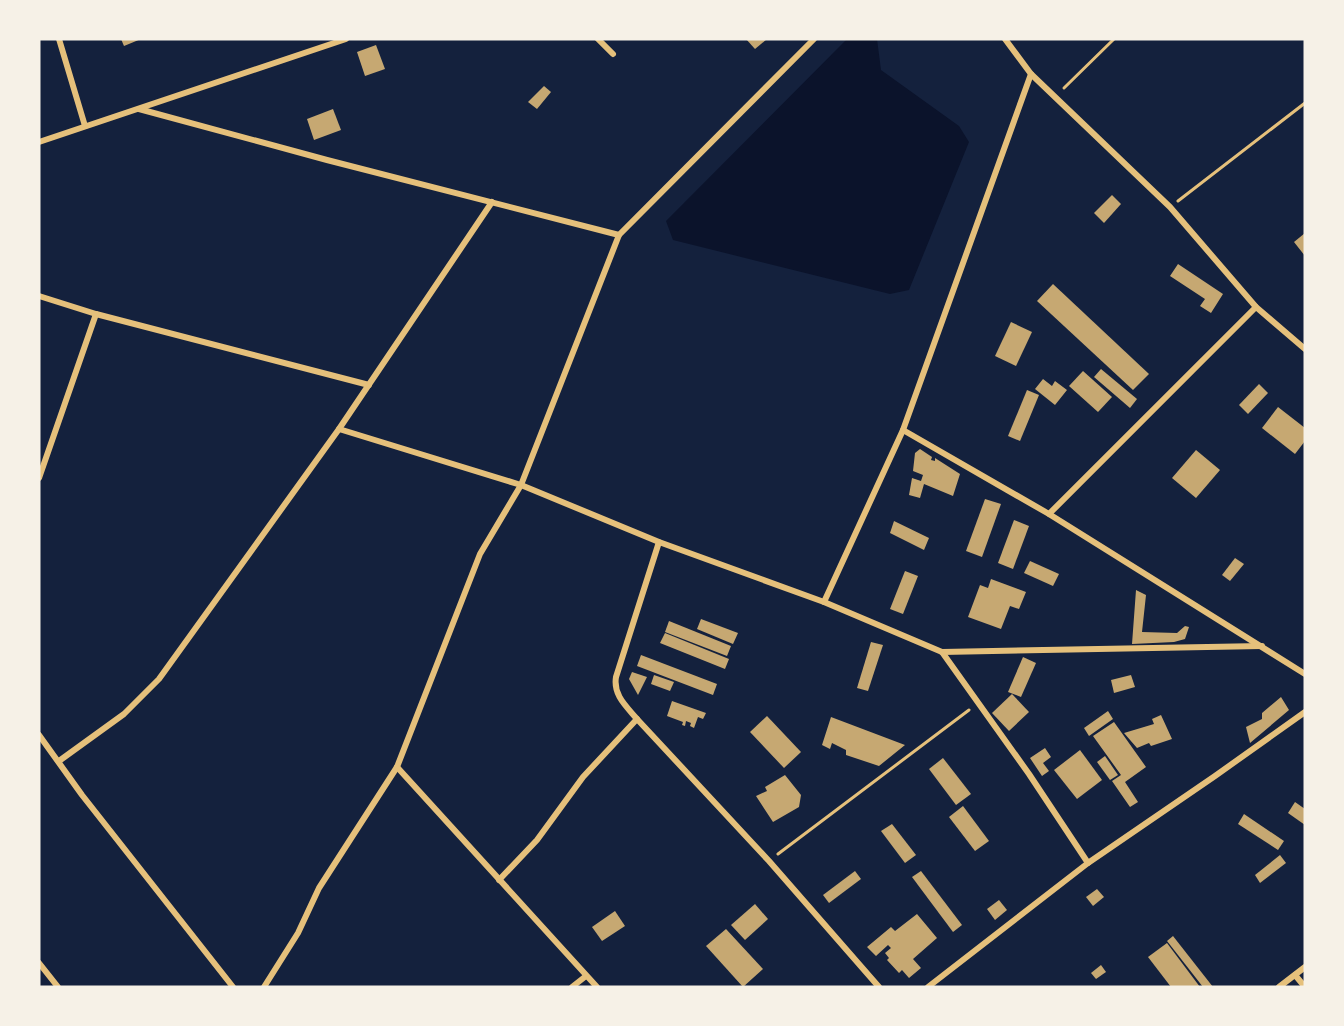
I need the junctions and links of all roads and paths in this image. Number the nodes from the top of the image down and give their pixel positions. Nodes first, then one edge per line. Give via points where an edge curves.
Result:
1 (59, 39) edge
2 (346, 39) edge
3 (598, 39) edge
4 (814, 39) edge
5 (1005, 39) edge
6 (1114, 39) edge
7 (613, 54) dead end
8 (1031, 74) junction
9 (1056, 96) junction
10 (1305, 103) edge
11 (139, 109) junction
12 (85, 126) junction
13 (39, 142) edge
14 (492, 202) junction
15 (1170, 207) junction
16 (619, 235) junction
17 (39, 296) edge
18 (1256, 307) junction
19 (96, 314) junction
20 (1305, 349) edge
21 (369, 385) junction
22 (339, 429) junction
23 (903, 430) junction
24 (39, 478) edge
25 (521, 485) junction
26 (1049, 514) junction
27 (659, 542) junction
28 (824, 602) junction
29 (1263, 646) junction
30 (942, 652) junction
31 (1305, 674) edge
32 (978, 704) junction
33 (1305, 712) edge
34 (637, 719) junction
35 (39, 735) edge
36 (59, 761) junction
37 (397, 767) junction
38 (769, 861) junction
39 (1088, 862) junction
40 (499, 880) junction
41 (39, 963) edge
42 (1305, 968) edge
43 (1295, 975) junction
44 (586, 976) junction
45 (54, 986) edge
46 (233, 987) edge
47 (264, 987) edge
48 (573, 987) edge
49 (597, 987) edge
50 (879, 987) edge
51 (928, 987) edge
52 (1279, 987) edge
53 (1305, 987) edge

1 - 12 street
2 - 11 street
3 - 7 street
4 - 16 street
5 - 8 street
6 - 9 path
8 - 9 street
8 - 23 street
9 - 15 street
10 - 15 path
11 - 12 street
11 - 14 street
12 - 13 street
14 - 16 street
14 - 21 street
15 - 18 street
16 - 25 street
17 - 19 street
18 - 20 street
18 - 26 street
19 - 21 street
19 - 24 street
21 - 22 street
22 - 25 street
22 - 36 street via 159,678 123,714
23 - 26 street
23 - 28 street
25 - 27 street
25 - 37 street via 480,554
26 - 29 street
27 - 28 street
27 - 34 street via 615,687
28 - 30 street
29 - 30 street
29 - 31 street
30 - 32 street
32 - 38 path
32 - 39 street
33 - 39 street
34 - 38 street
34 - 40 street
35 - 36 street
36 - 46 street
37 - 40 street
37 - 47 street via 318,888 298,933
38 - 50 street
39 - 51 street
40 - 44 street
41 - 45 street
42 - 43 street
43 - 52 street
43 - 53 street
44 - 48 street
44 - 49 street

